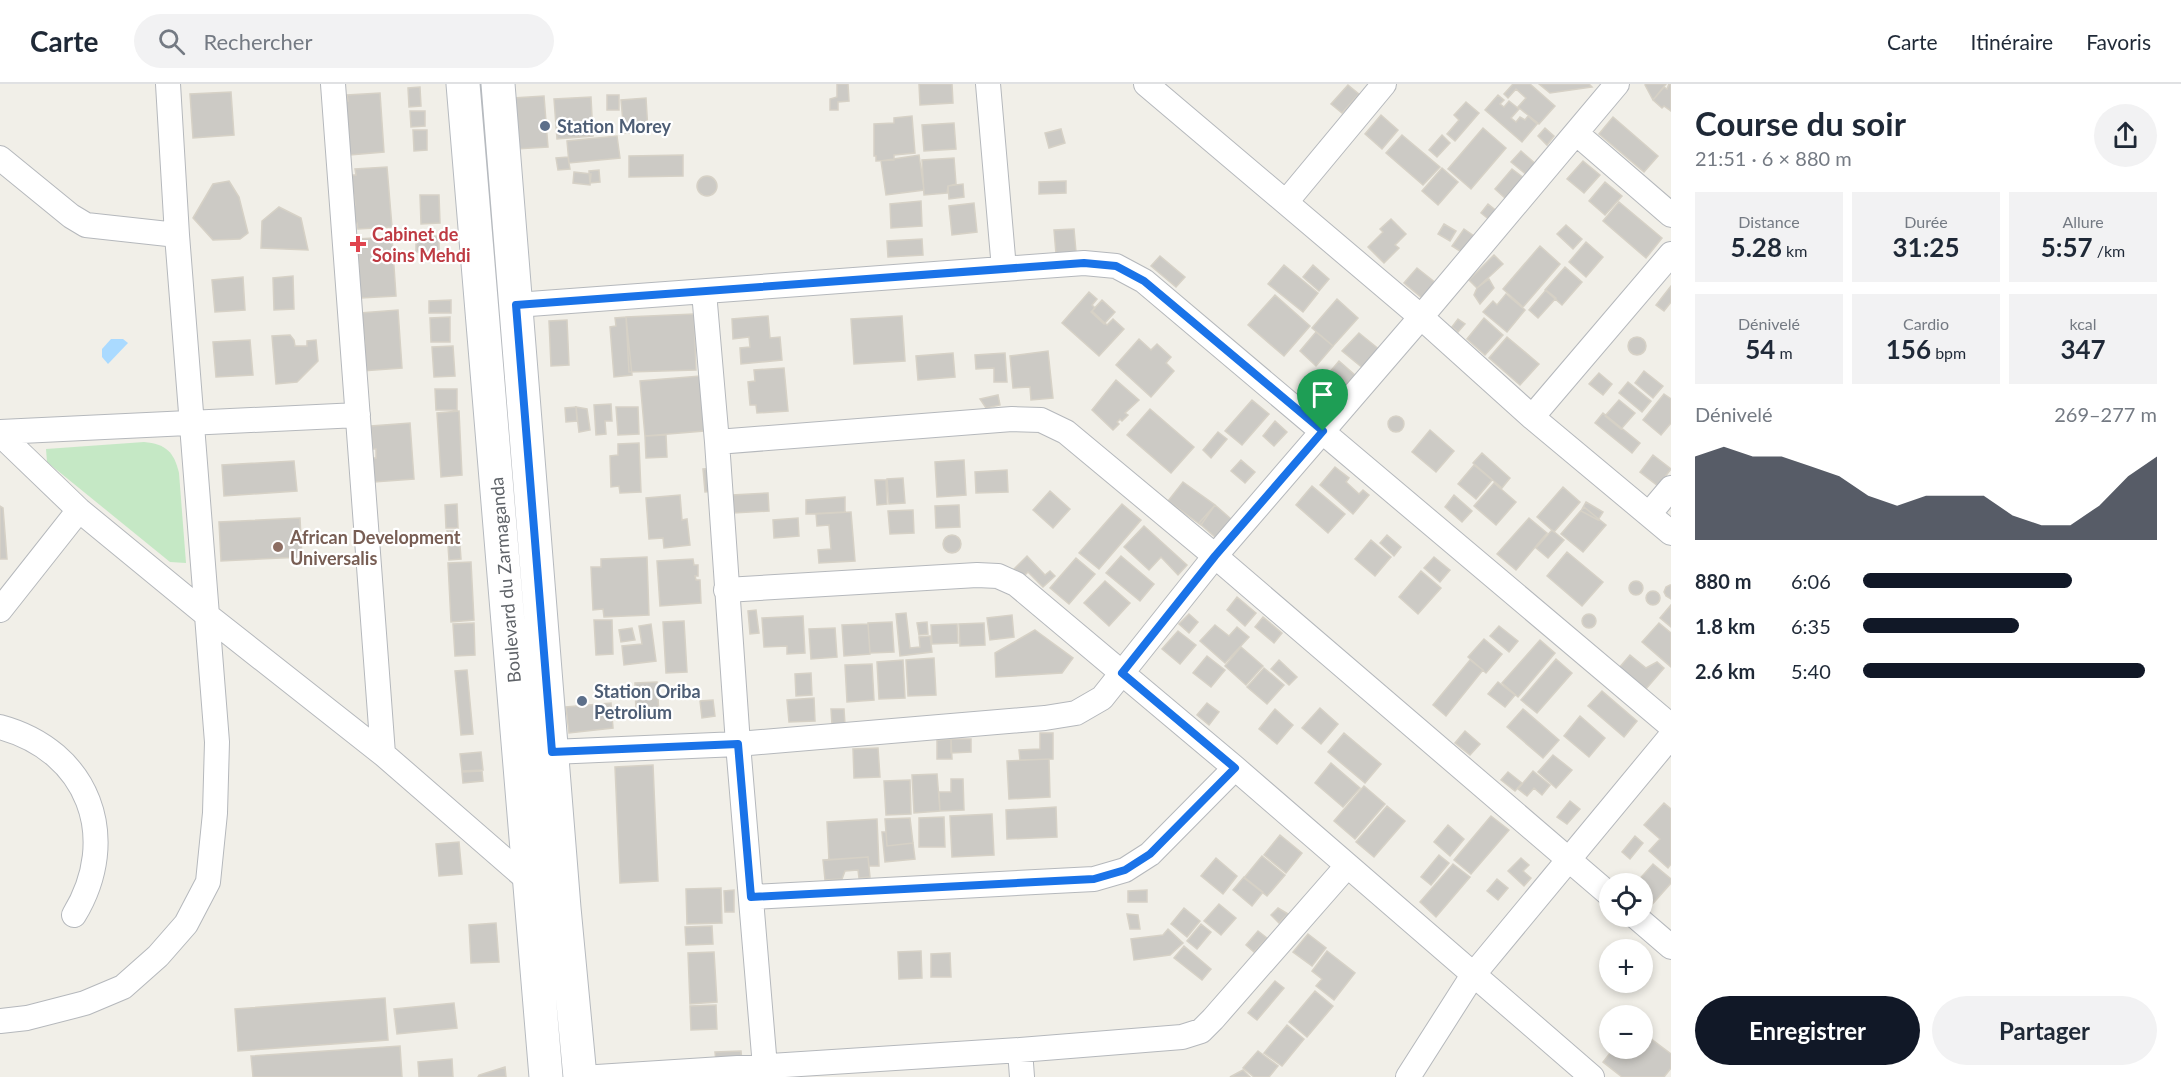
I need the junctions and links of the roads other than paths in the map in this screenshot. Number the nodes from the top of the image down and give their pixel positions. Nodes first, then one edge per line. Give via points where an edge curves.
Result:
1 (168, 84) edge
2 (333, 84) edge
3 (463, 84) edge
4 (498, 84) edge
5 (988, 84) edge
6 (1146, 84) edge
7 (1384, 84) edge
8 (1617, 84) edge
9 (1576, 133) junction
10 (0, 158) edge
11 (1286, 202) junction
12 (1671, 214) edge
13 (177, 235) junction
14 (1671, 254) edge
15 (1004, 269) junction
16 (704, 292) junction
17 (516, 305) junction
18 (1421, 317) junction
19 (358, 415) junction
20 (1532, 417) junction
21 (192, 424) junction
22 (1323, 431) junction
23 (0, 433) edge
24 (717, 442) junction
25 (1671, 488) edge
26 (79, 510) junction
27 (1649, 514) junction
28 (1671, 533) edge
29 (1215, 556) junction
30 (726, 590) junction
31 (0, 610) edge
32 (208, 616) junction
33 (1122, 673) junction
34 (1671, 726) edge
35 (0, 727) edge
36 (1671, 736) edge
37 (738, 744) junction
38 (552, 752) junction
39 (383, 754) junction
40 (1235, 768) junction
41 (1568, 860) junction
42 (1347, 866) junction
43 (531, 884) junction
44 (1599, 886) edge
45 (751, 897) junction
46 (564, 908) junction
47 (74, 915) dead end
48 (1648, 927) edge
49 (1671, 947) edge
50 (1473, 975) junction
51 (0, 1021) edge
52 (1020, 1050) junction
53 (765, 1067) junction
54 (546, 1077) edge
55 (580, 1077) edge
56 (597, 1077) edge
57 (1022, 1077) edge
58 (1408, 1077) edge
59 (1592, 1077) edge

1 - 13 street
2 - 19 street
3 - 43 main road, Boulevard du Zarmaganda
4 - 17 main road, Boulevard du Zarmaganda
5 - 15 street
6 - 11 street
7 - 11 street
8 - 9 street
9 - 12 street
9 - 18 street
10 - 13 street via 86,225
11 - 18 street
13 - 21 street
14 - 20 street
15 - 16 street
15 - 22 street via 1084,263 1116,266 1144,281
16 - 17 street
16 - 24 street
17 - 38 main road, Boulevard du Zarmaganda
18 - 20 street
18 - 22 street
19 - 21 street
19 - 39 street
20 - 27 street
21 - 23 street
21 - 32 street
22 - 29 street
22 - 34 street
23 - 26 street
24 - 29 street via 1041,420 1066,432
24 - 30 street
25 - 27 street
26 - 31 street
26 - 32 street
27 - 28 street
29 - 33 street
29 - 41 street
30 - 33 street via 998,576 1016,584
30 - 37 street
32 - 39 street
32 - 51 street via 217,742 208,882 186,924 123,987 85,1003
33 - 37 street via 1102,698 1076,713
33 - 40 street
35 - 47 street via 32,739 61,760 90,806 97,842 95,862 84,899
36 - 41 street
37 - 38 street
37 - 45 street
38 - 46 main road, Boulevard du Zarmaganda
39 - 43 street
40 - 42 street
40 - 45 street via 1150,854 1125,870 1094,879
41 - 44 street
41 - 50 street
42 - 50 street
42 - 52 street via 1201,1031 1182,1037
43 - 46 street
43 - 54 main road, Boulevard du Zarmaganda
45 - 53 street
46 - 55 main road, Boulevard du Zarmaganda
48 - 49 street
50 - 58 street
50 - 59 street
52 - 53 street
52 - 57 street
53 - 56 street

